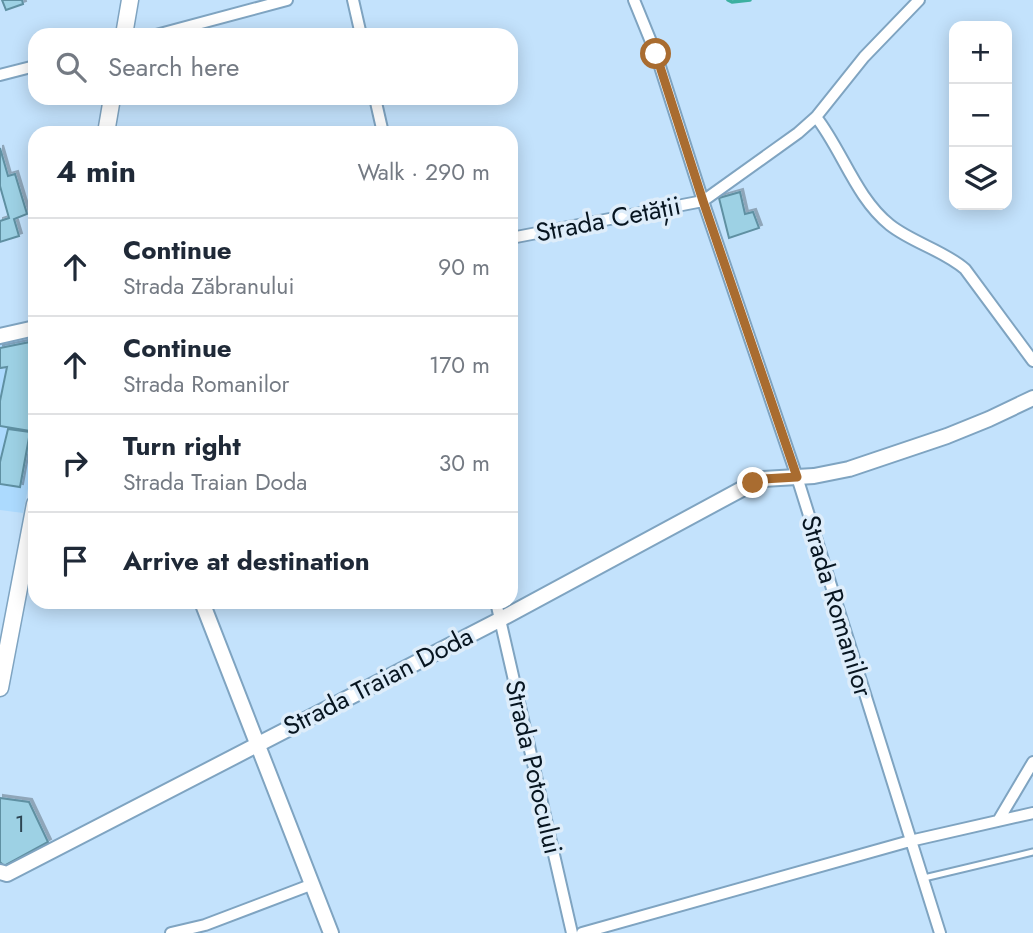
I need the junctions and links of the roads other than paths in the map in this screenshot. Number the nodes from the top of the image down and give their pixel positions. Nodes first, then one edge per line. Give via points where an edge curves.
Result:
1 (130, 0) edge
2 (287, 0) edge
3 (353, 0) edge
4 (634, 0) edge
5 (919, 0) edge
6 (125, 28) edge
7 (182, 28) edge
8 (359, 28) edge
9 (28, 68) edge
10 (0, 75) edge
11 (111, 105) edge
12 (377, 105) edge
13 (816, 117) junction
14 (107, 126) edge
15 (381, 126) edge
16 (703, 201) junction
17 (518, 237) edge
18 (28, 330) edge
19 (0, 336) edge
20 (1033, 361) edge
21 (1033, 398) edge
22 (797, 477) junction
23 (28, 541) edge
24 (205, 609) edge
25 (498, 609) edge
26 (501, 619) junction
27 (0, 688) edge
28 (259, 743) junction
29 (1033, 762) edge
30 (1033, 813) edge
31 (998, 821) junction
32 (910, 841) junction
33 (1033, 852) edge
34 (2, 876) edge
35 (921, 879) junction
36 (313, 884) junction
37 (171, 933) edge
38 (331, 933) edge
39 (572, 933) edge
40 (582, 933) edge
41 (940, 933) edge

1 - 6 main road
2 - 7 street
3 - 8 street
4 - 16 street, Strada Romanilor
5 - 13 street, Strada Cetății via 864,57
9 - 10 street
11 - 14 main road
12 - 15 street
13 - 16 street, Strada Cetății
13 - 20 street via 877,212 965,269
16 - 17 street, Strada Cetății
16 - 22 street, Strada Romanilor
18 - 19 street
21 - 22 street, Strada Traian Doda via 947,436 849,470
22 - 26 street, Strada Traian Doda via 753,483
22 - 32 street, Strada Romanilor
23 - 27 main road
24 - 28 street
25 - 26 street, Strada Potocului
26 - 28 street, Strada Traian Doda
26 - 39 street, Strada Potocului
28 - 34 street, Strada Traian Doda
28 - 36 street
29 - 31 street
30 - 31 street
31 - 32 street
32 - 35 street, Strada Romanilor
32 - 40 street
33 - 35 lane
35 - 41 street, Strada Romanilor
36 - 37 street via 205,925
36 - 38 street

